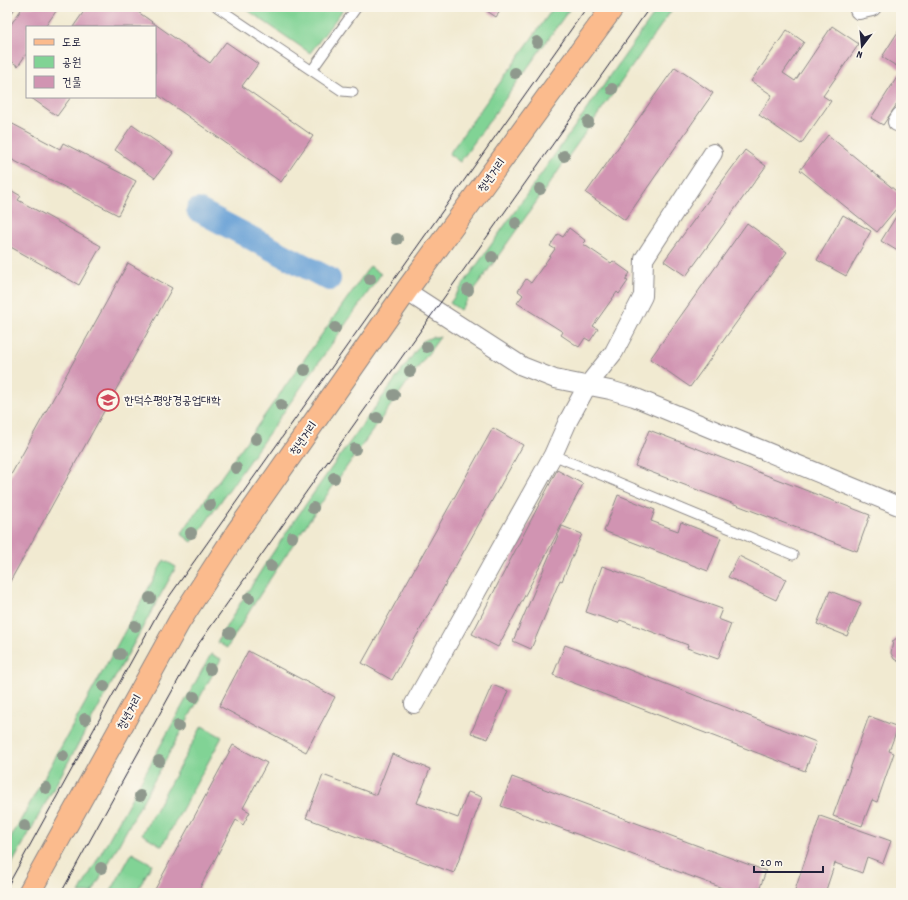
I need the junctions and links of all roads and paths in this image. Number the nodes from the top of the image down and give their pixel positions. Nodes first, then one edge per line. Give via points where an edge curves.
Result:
1 (217, 7) edge
2 (357, 7) edge
3 (613, 7) edge
4 (312, 70) junction
5 (353, 92) dead end
6 (713, 153) dead end
7 (406, 291) junction
8 (587, 386) junction
9 (553, 455) junction
10 (901, 507) edge
11 (793, 555) dead end
12 (414, 704) dead end
13 (29, 893) edge

1 - 4 lane
2 - 4 lane
3 - 7 main road, 청년거리
4 - 5 lane via 342,91
6 - 8 street via 644,259 643,296 614,352
7 - 8 street via 522,366 555,379
7 - 13 main road, 청년거리 via 237,532 179,622
8 - 9 street
8 - 10 street via 634,397
9 - 11 lane
9 - 12 street

